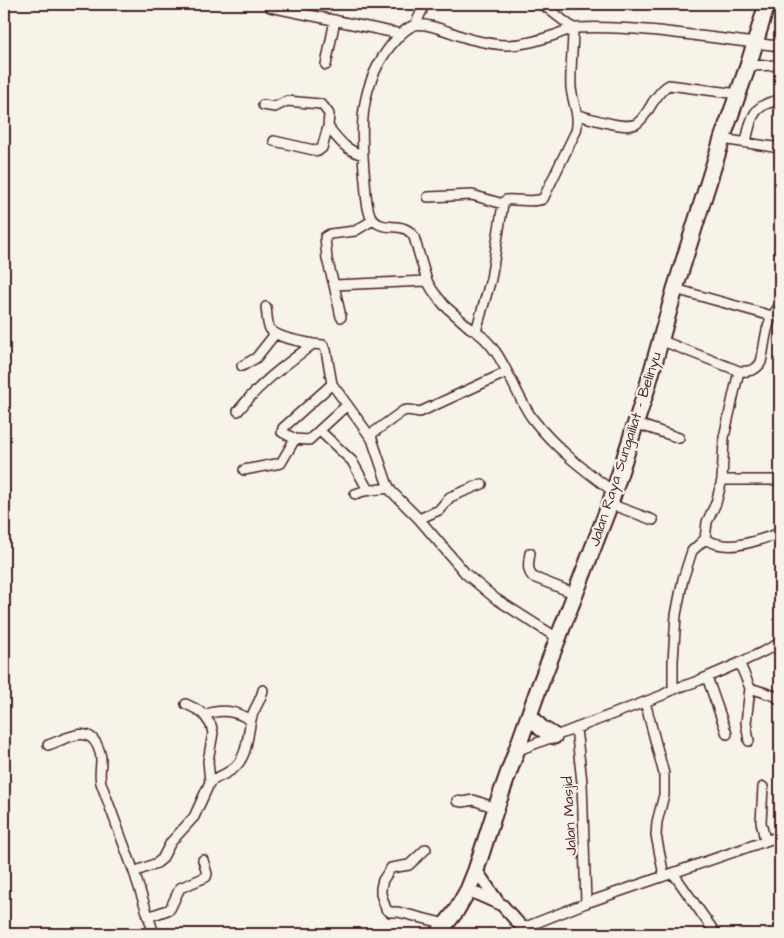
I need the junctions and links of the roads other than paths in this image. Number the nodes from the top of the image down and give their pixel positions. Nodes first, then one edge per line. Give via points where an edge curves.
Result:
1 (425, 4) edge
2 (542, 4) edge
3 (766, 4) edge
4 (270, 7) dead end
5 (335, 20) junction
6 (415, 25) junction
7 (573, 28) junction
8 (401, 34) junction
9 (755, 43) junction
10 (780, 46) edge
11 (326, 65) dead end
12 (780, 65) edge
13 (748, 66) junction
14 (738, 94) junction
15 (780, 100) edge
16 (263, 105) dead end
17 (578, 115) junction
18 (328, 127) junction
19 (722, 139) junction
20 (274, 141) dead end
21 (746, 142) junction
22 (780, 148) edge
23 (363, 155) junction
24 (428, 197) dead end
25 (503, 204) junction
26 (373, 220) junction
27 (427, 281) junction
28 (334, 285) junction
29 (675, 289) junction
30 (780, 306) edge
31 (266, 308) dead end
32 (772, 316) junction
33 (341, 317) dead end
34 (476, 331) junction
35 (276, 334) junction
36 (660, 340) junction
37 (313, 344) junction
38 (242, 366) dead end
39 (739, 371) junction
40 (506, 372) junction
41 (332, 384) junction
42 (347, 405) junction
43 (238, 410) dead end
44 (635, 423) junction
45 (320, 431) junction
46 (370, 435) junction
47 (679, 438) dead end
48 (295, 439) junction
49 (244, 470) dead end
50 (722, 480) junction
51 (780, 480) edge
52 (482, 484) dead end
53 (389, 488) junction
54 (368, 490) junction
55 (355, 494) dead end
56 (612, 498) junction
57 (419, 519) junction
58 (654, 520) dead end
59 (780, 533) edge
60 (705, 539) junction
61 (530, 553) dead end
62 (576, 594) junction
63 (558, 639) junction
64 (780, 643) edge
65 (740, 664) junction
66 (707, 677) junction
67 (673, 688) junction
68 (750, 688) junction
69 (263, 690) dead end
70 (780, 700) edge
71 (645, 702) junction
72 (186, 704) dead end
73 (204, 715) junction
74 (530, 716) junction
75 (251, 720) junction
76 (576, 728) junction
77 (726, 734) dead end
78 (554, 736) junction
79 (749, 741) dead end
80 (48, 745) dead end
81 (516, 751) junction
82 (210, 782) junction
83 (763, 787) dead end
84 (457, 801) dead end
85 (496, 808) junction
86 (780, 836) edge
87 (765, 840) junction
88 (426, 849) dead end
89 (203, 860) dead end
90 (476, 870) junction
91 (134, 872) junction
92 (668, 875) junction
93 (468, 890) junction
94 (498, 902) junction
95 (586, 903) junction
96 (148, 917) junction
97 (442, 929) edge
98 (526, 931) edge
99 (154, 934) edge
100 (716, 934) edge

1 - 6 street
2 - 7 street
3 - 9 highway, Jalan Raya Sungailiat - Belinyu
4 - 5 street
5 - 8 street
5 - 11 street
6 - 7 street via 508,45 534,42
6 - 8 street
7 - 9 street via 622,28
7 - 17 street via 571,82
8 - 23 street via 370,81 364,108
9 - 10 street
9 - 13 highway, Jalan Raya Sungailiat - Belinyu
12 - 13 street
13 - 14 highway, Jalan Raya Sungailiat - Belinyu
14 - 17 street via 669,85 662,89 643,117 634,124 624,126
14 - 19 highway, Jalan Raya Sungailiat - Belinyu
15 - 21 street via 762,106 754,113
16 - 18 street via 275,108 287,101 320,104 329,114
17 - 25 street via 576,131 544,198 536,201 506,200
18 - 20 street via 322,148 318,151
18 - 23 street via 347,149
19 - 21 street
19 - 29 highway, Jalan Raya Sungailiat - Belinyu
21 - 22 street
23 - 26 street via 368,207
24 - 25 street via 472,195
25 - 34 street via 491,279
26 - 27 street via 382,226 401,227 411,232
26 - 28 street via 355,232 325,237
27 - 28 street
27 - 34 street via 444,305
28 - 33 street
29 - 32 street
29 - 36 highway, Jalan Raya Sungailiat - Belinyu
30 - 32 street
31 - 35 street via 270,328
32 - 39 street via 759,365 750,371
34 - 40 street via 498,356
35 - 37 street
35 - 38 street via 256,358
36 - 39 street
36 - 44 highway, Jalan Raya Sungailiat - Belinyu
37 - 41 street via 325,347
37 - 43 street via 260,385
39 - 50 street via 724,437
40 - 46 street via 420,412 403,411
40 - 56 street via 523,404 551,440
41 - 42 street
41 - 48 street via 281,430 284,435
42 - 45 street
42 - 46 street
44 - 47 street
44 - 56 highway, Jalan Raya Sungailiat - Belinyu
45 - 48 street via 309,440
45 - 54 street via 352,461
46 - 53 street
48 - 49 street via 281,464
50 - 51 street
50 - 60 street via 707,522
52 - 57 street via 450,497 439,510
53 - 54 street
53 - 57 street
54 - 55 street
56 - 58 street
56 - 62 highway, Jalan Raya Sungailiat - Belinyu
57 - 63 street via 482,588
59 - 60 street via 733,546 718,546
60 - 67 street via 690,553 683,579 676,615
61 - 62 street via 528,569 533,577
62 - 63 highway, Jalan Raya Sungailiat - Belinyu
63 - 74 highway, Jalan Raya Sungailiat - Belinyu
64 - 65 street
65 - 66 street
65 - 68 street
66 - 67 street
66 - 77 street
67 - 71 street
68 - 70 street
68 - 79 street via 746,723
69 - 75 street
71 - 76 street
71 - 92 street via 664,774 664,795 656,835
72 - 73 street
73 - 75 street via 233,712
73 - 82 street via 213,733 208,761
74 - 78 highway
74 - 81 highway, Jalan Raya Sungailiat - Belinyu
75 - 82 street via 247,744 237,765
76 - 78 street
76 - 95 street, Jalan Masjid via 582,782
78 - 81 street
80 - 91 street via 82,734 90,736 96,743 101,761 101,784
81 - 85 highway, Jalan Raya Sungailiat - Belinyu
82 - 91 street via 194,817 171,842 162,859
83 - 87 street via 761,822
84 - 85 street via 473,800
85 - 90 highway, Jalan Raya Sungailiat - Belinyu
86 - 87 street
87 - 92 street
88 - 97 street via 409,865 391,868 382,883 381,894 390,912
89 - 96 street via 208,874 206,878 180,888 170,909
90 - 93 highway, Jalan Raya Sungailiat - Belinyu
90 - 94 street
91 - 96 street
92 - 95 street
92 - 100 street
93 - 94 street
93 - 97 highway, Jalan Raya Sungailiat - Belinyu
94 - 98 street
95 - 98 street
96 - 99 street

